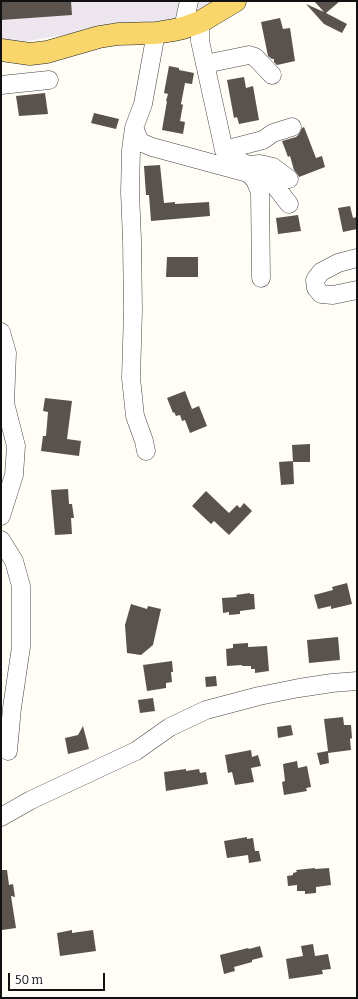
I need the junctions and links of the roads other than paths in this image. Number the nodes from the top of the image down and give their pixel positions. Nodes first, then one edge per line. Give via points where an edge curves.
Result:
1 (189, 1) edge
2 (235, 1) edge
3 (191, 25) junction
4 (156, 33) junction
5 (1, 50) edge
6 (205, 64) junction
7 (272, 75) dead end
8 (49, 80) dead end
9 (1, 85) edge
10 (292, 127) dead end
11 (134, 128) junction
12 (224, 150) junction
13 (248, 165) junction
14 (289, 179) dead end
15 (289, 204) dead end
16 (357, 258) edge
17 (261, 278) dead end
18 (357, 290) edge
19 (1, 332) edge
20 (146, 451) dead end
21 (1, 516) edge
22 (1, 540) edge
23 (357, 681) edge
24 (8, 751) dead end
25 (1, 817) edge

1 - 3 street
2 - 3 main road
3 - 4 main road
3 - 6 street via 200,41
4 - 5 main road via 99,37 47,52 30,54
4 - 11 street via 143,104
6 - 7 street via 249,55
6 - 12 street
8 - 9 street
10 - 12 street via 273,133 263,140
11 - 17 street via 140,142 248,173 255,180 260,192
11 - 20 street via 130,150 133,310 131,378 135,416
12 - 13 street via 230,157
13 - 14 street via 273,167
13 - 15 street via 272,182
16 - 18 street via 338,263 321,272 315,280 316,288 321,294 333,295
19 - 21 street via 7,353 4,403 16,446 14,475
22 - 24 street via 14,561 21,586 21,647
23 - 25 street via 299,688 206,710 170,727 136,751 30,800

